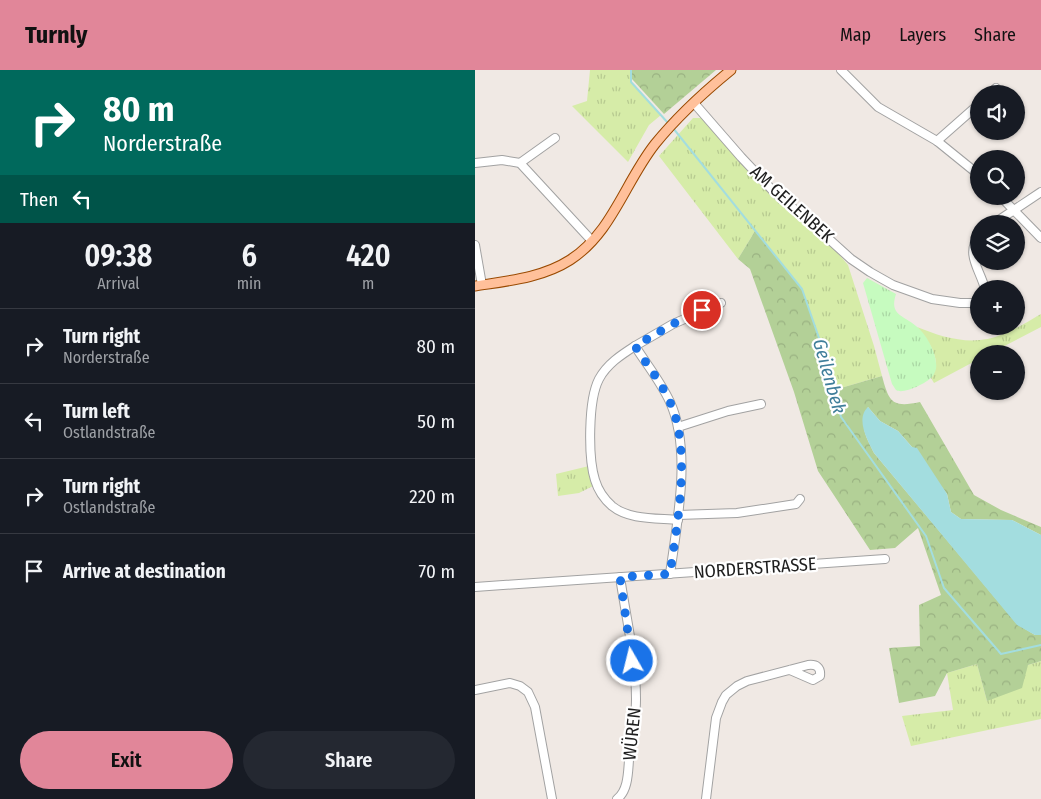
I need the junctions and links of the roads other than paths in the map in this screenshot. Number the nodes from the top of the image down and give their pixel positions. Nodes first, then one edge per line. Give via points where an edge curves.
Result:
1 (731, 70) edge
2 (841, 70) edge
3 (694, 103) junction
4 (970, 112) edge
5 (555, 138) dead end
6 (937, 141) junction
7 (475, 163) edge
8 (520, 163) junction
9 (970, 168) edge
10 (1041, 192) edge
11 (1009, 205) edge
12 (1014, 210) junction
13 (1006, 215) edge
14 (1041, 238) edge
15 (592, 241) junction
16 (475, 245) edge
17 (478, 286) edge
18 (721, 303) dead end
19 (970, 303) edge
20 (635, 346) junction
21 (761, 404) dead end
22 (678, 427) junction
23 (800, 499) dead end
24 (678, 517) junction
25 (885, 559) dead end
26 (670, 574) junction
27 (620, 577) junction
28 (475, 587) edge
29 (790, 670) dead end
30 (475, 690) edge
31 (620, 798) edge
32 (552, 799) edge
33 (706, 799) edge

1 - 3 main road
2 - 6 street via 884,112
3 - 15 main road via 647,157 613,214
3 - 19 street, AM GEILENBEK via 776,194 851,259 911,293
4 - 6 street
5 - 8 street
6 - 9 street
7 - 8 street via 502,160
8 - 15 street
10 - 12 street
11 - 12 street
12 - 13 street
12 - 14 street
15 - 17 main road via 571,259 551,270
16 - 17 street
18 - 20 street via 687,317
20 - 22 street via 666,395
20 - 24 street via 609,365 592,397 593,474 602,495 617,510 631,515
21 - 22 street
22 - 24 street via 681,453
23 - 24 street via 796,504 753,511
24 - 26 street
25 - 26 street, NORDERSTRASSE
26 - 27 street, NORDERSTRASSE
27 - 28 street, NORDERSTRASSE
27 - 31 street, WÜREN via 636,699 627,778
29 - 33 street via 742,683 721,702
30 - 32 street via 510,683 528,692 535,707

